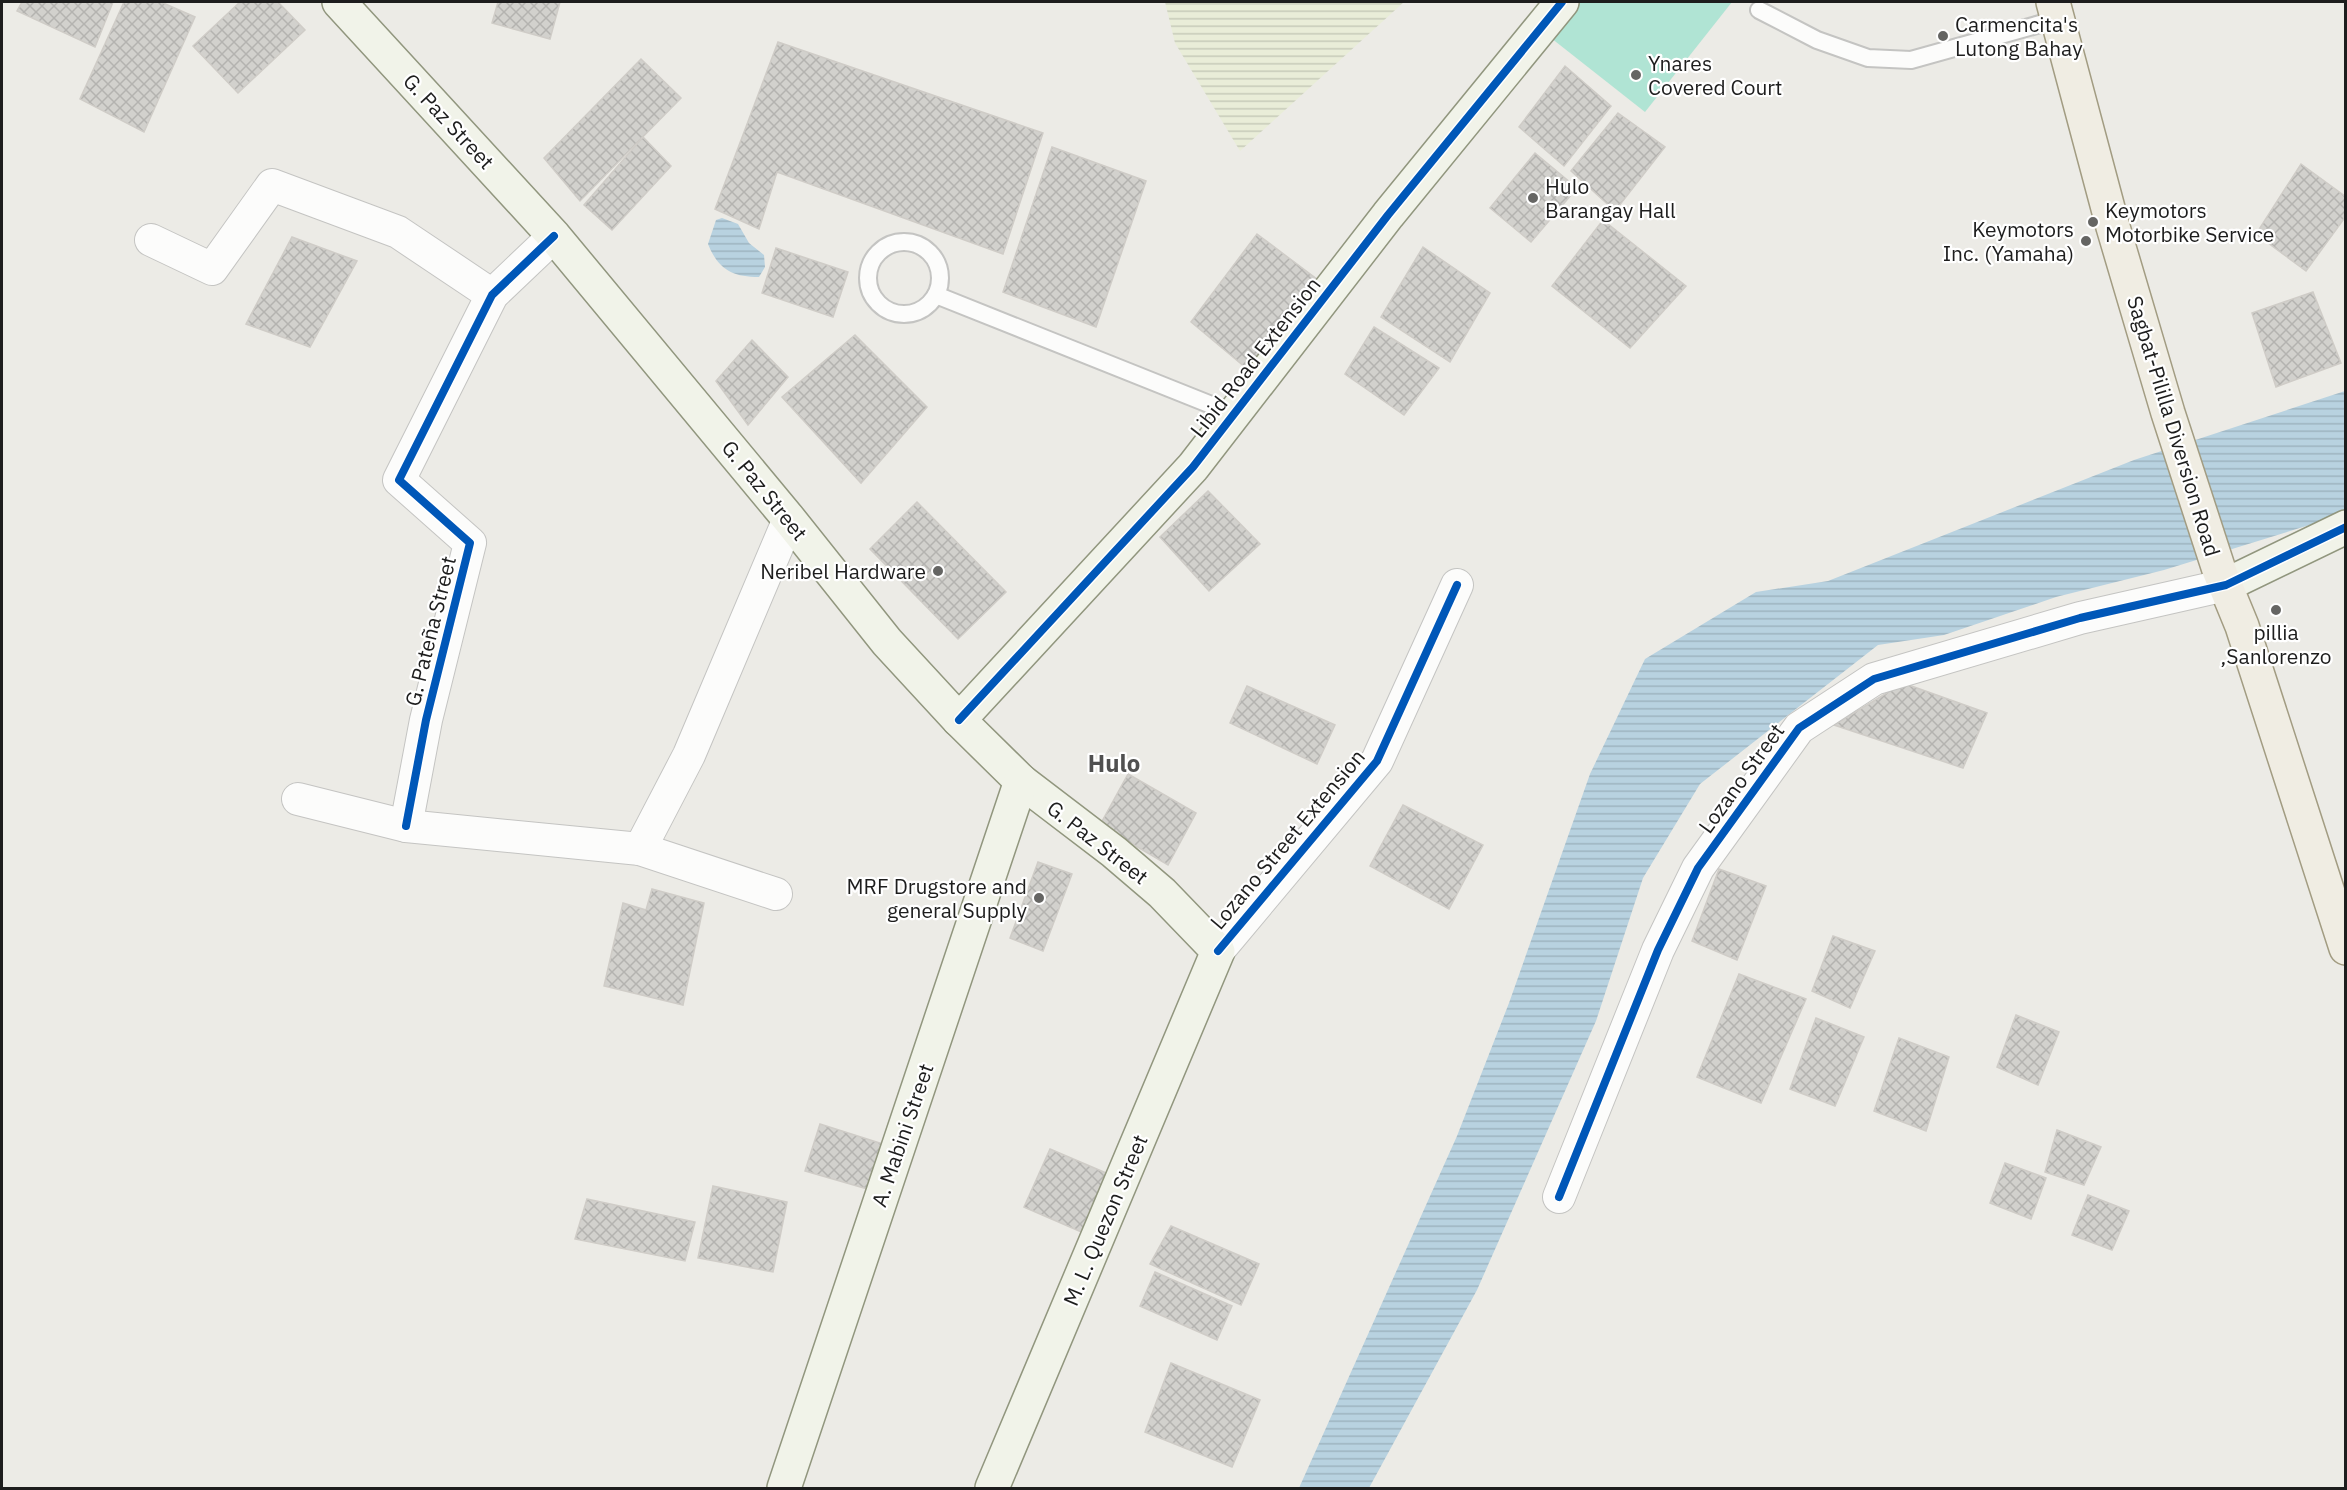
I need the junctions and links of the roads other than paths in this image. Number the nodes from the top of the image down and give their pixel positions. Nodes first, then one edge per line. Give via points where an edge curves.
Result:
1 (339, 2) edge
2 (1562, 2) edge
3 (1760, 10) dead end
4 (2056, 10) edge
5 (554, 236) junction
6 (151, 240) dead end
7 (492, 295) junction
8 (936, 295) junction
9 (1234, 414) junction
10 (789, 519) junction
11 (2346, 527) edge
12 (2222, 577) junction
13 (1457, 585) dead end
14 (959, 720) junction
15 (1021, 781) junction
16 (298, 799) dead end
17 (406, 826) junction
18 (640, 849) junction
19 (776, 894) dead end
20 (2346, 948) edge
21 (1218, 951) junction
22 (1559, 1197) dead end
23 (784, 1488) edge
24 (992, 1488) edge

1 - 5 main road, G. Paz Street
2 - 9 main road, Libid Road Extension via 1388,215
3 - 4 lane via 1816,40 1868,58 1911,60
4 - 12 main road, Sagbat-Pililla Diversion Road via 2113,227
5 - 7 street, G. Pateña Street
5 - 10 main road, G. Paz Street
6 - 7 street via 213,269 272,185 398,232
7 - 17 street, G. Pateña Street via 399,480 470,543 426,720
8 - 8 lane via 939,271 927,251 904,242 881,250 873,259 868,270 870,293 886,309 896,314 919,311
8 - 9 lane
9 - 14 main road, Libid Road Extension via 1193,467
10 - 14 main road, G. Paz Street via 886,642
10 - 18 street via 689,755
11 - 12 main road
12 - 20 main road, Sagbat-Pililla Diversion Road via 2242,626
12 - 22 street, Lozano Street via 1874,679 1798,728 1698,868 1658,950
13 - 21 street, Lozano Street Extension via 1377,761
14 - 15 main road, G. Paz Street
15 - 21 main road, G. Paz Street via 1162,892
15 - 23 main road, A. Mabini Street
16 - 17 street
17 - 18 street
18 - 19 street
21 - 24 main road, M. L. Quezon Street

